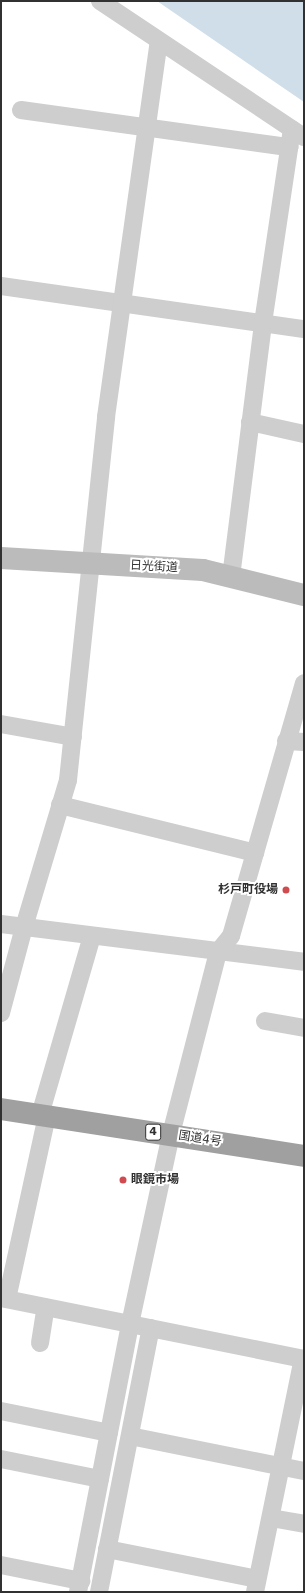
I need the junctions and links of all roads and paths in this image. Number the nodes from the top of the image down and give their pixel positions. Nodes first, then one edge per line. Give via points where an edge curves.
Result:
1 (100, 1) edge
2 (159, 42) junction
3 (21, 110) dead end
4 (148, 128) junction
5 (298, 133) edge
6 (289, 147) junction
7 (1, 286) edge
8 (121, 303) junction
9 (263, 323) junction
10 (304, 329) edge
11 (250, 422) junction
12 (304, 434) edge
13 (1, 558) edge
14 (92, 564) junction
15 (231, 577) junction
16 (304, 595) edge
17 (304, 683) edge
18 (1, 724) edge
19 (73, 737) junction
20 (286, 741) junction
21 (304, 742) edge
22 (60, 805) junction
23 (255, 853) junction
24 (1, 924) edge
25 (24, 927) junction
26 (92, 936) junction
27 (218, 952) junction
28 (304, 962) edge
29 (1, 1013) edge
30 (265, 1022) dead end
31 (304, 1028) edge
32 (1, 1109) edge
33 (43, 1116) junction
34 (171, 1134) junction
35 (304, 1156) edge
36 (4, 1299) edge
37 (46, 1307) junction
38 (130, 1324) junction
39 (151, 1328) junction
40 (40, 1343) dead end
41 (304, 1359) edge
42 (1, 1411) edge
43 (109, 1433) junction
44 (130, 1436) junction
45 (1, 1459) edge
46 (281, 1466) junction
47 (304, 1471) edge
48 (100, 1479) junction
49 (271, 1518) junction
50 (304, 1524) edge
51 (107, 1549) junction
52 (1, 1565) edge
53 (80, 1586) edge
54 (256, 1586) edge
55 (99, 1592) edge

1 - 2 street
2 - 4 street
2 - 5 street
3 - 4 street
4 - 6 street
4 - 8 street
5 - 6 street
6 - 9 street
7 - 8 street
8 - 9 street
8 - 14 street via 106,417
9 - 10 street
9 - 11 street
11 - 12 street
11 - 15 street
13 - 14 main road, 日光街道
14 - 15 main road, 日光街道 via 203,570
14 - 19 street
15 - 16 main road, 日光街道
17 - 20 street
18 - 19 street
19 - 22 street via 68,780
20 - 21 street
20 - 23 street
22 - 23 street
22 - 25 street
23 - 27 street via 232,936
24 - 25 street
25 - 26 street
25 - 29 street
26 - 27 street
26 - 33 street
27 - 28 street
27 - 34 street
30 - 31 street
32 - 33 highway, 国道4号 / 4
33 - 34 highway, 国道4号 / 4
33 - 36 street
34 - 35 highway, 国道4号 / 4
34 - 38 street
36 - 37 street
37 - 38 street
37 - 40 street
38 - 39 street
38 - 43 street
39 - 41 street
39 - 44 street
41 - 46 street
42 - 43 street
43 - 48 street
44 - 46 street
44 - 51 street
45 - 48 street
46 - 47 street
46 - 49 street
48 - 53 street
49 - 50 street
49 - 54 street
51 - 54 street
51 - 55 street
52 - 53 street

